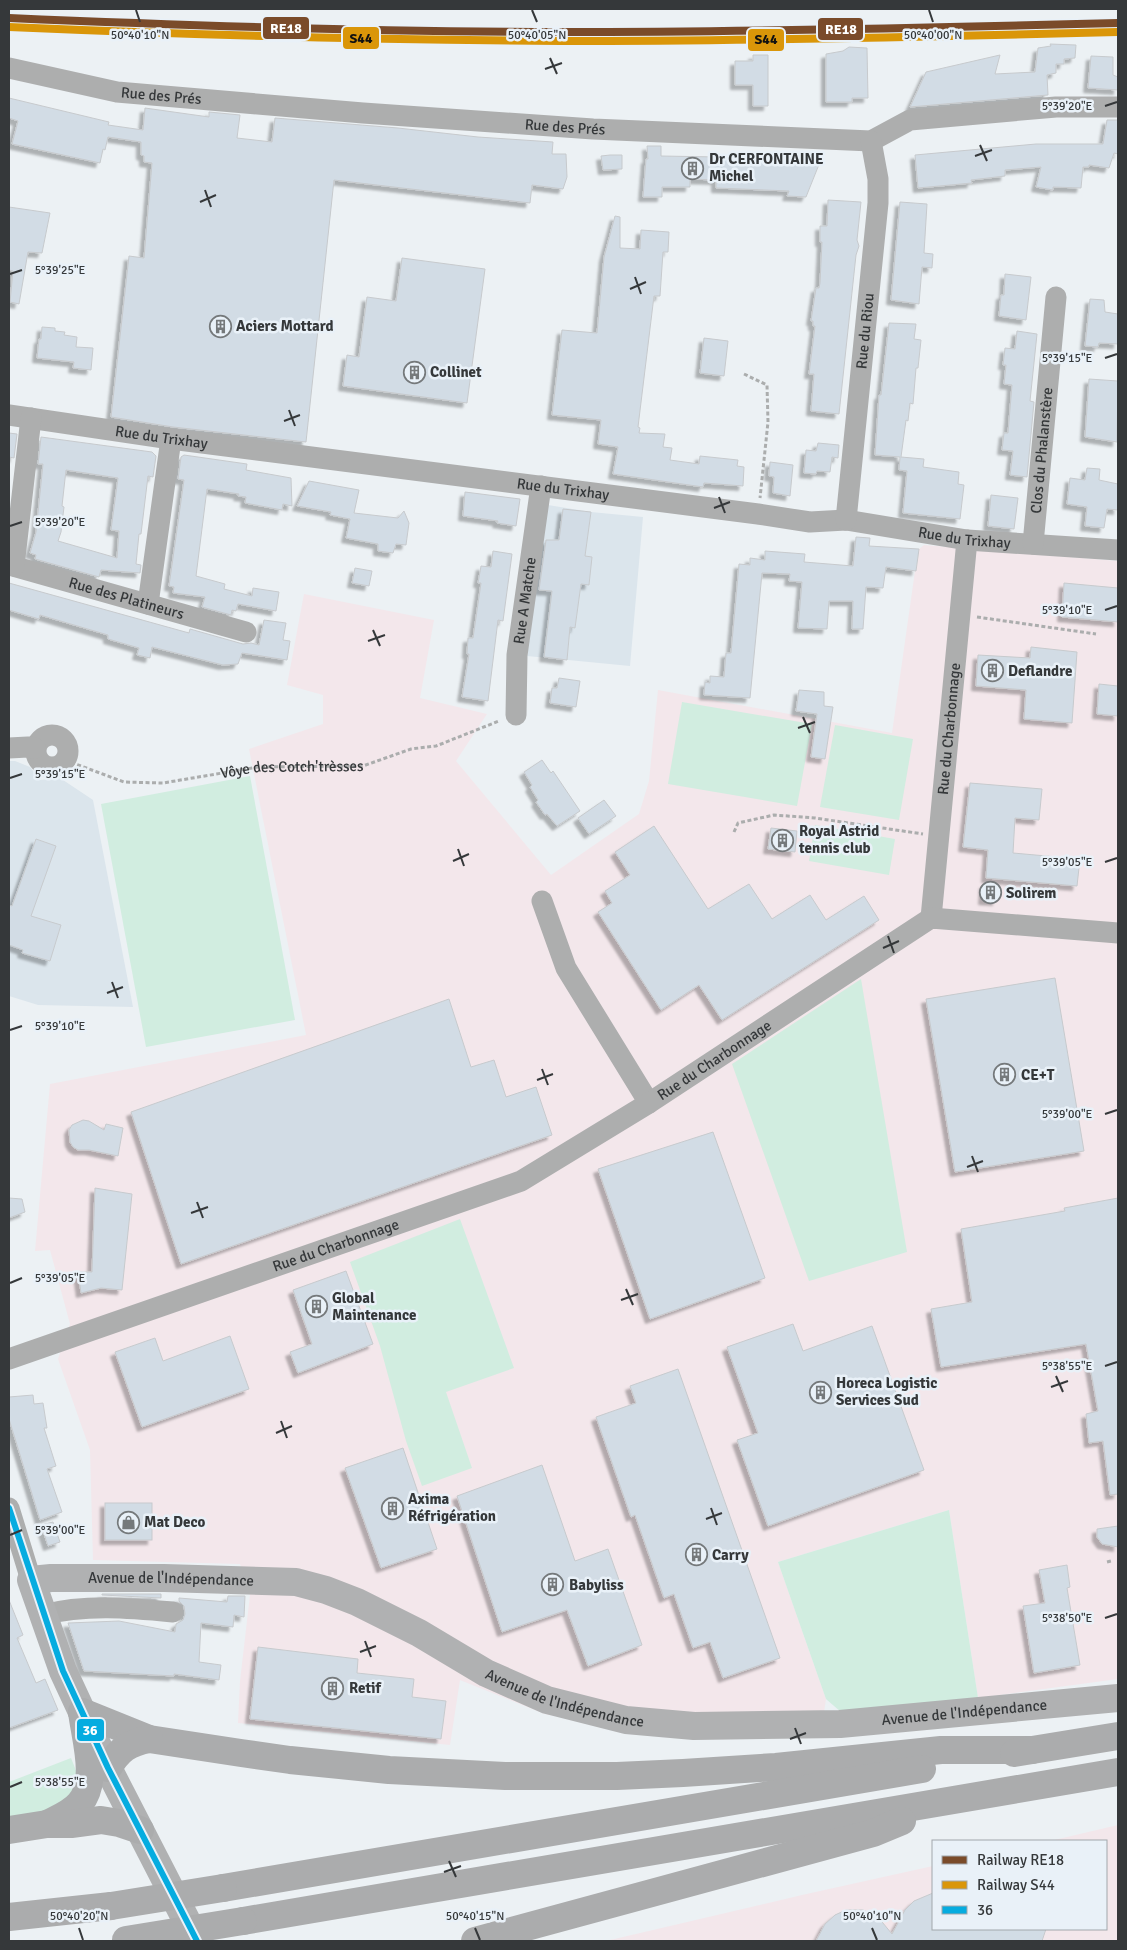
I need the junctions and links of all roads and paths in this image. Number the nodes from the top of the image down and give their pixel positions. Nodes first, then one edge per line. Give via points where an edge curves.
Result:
1 (9, 68) edge
2 (1118, 107) edge
3 (871, 141) junction
4 (1056, 297) dead end
5 (744, 374) dead end
6 (9, 415) edge
7 (31, 418) junction
8 (171, 439) junction
9 (541, 486) junction
10 (758, 514) junction
11 (846, 520) junction
12 (967, 540) junction
13 (1033, 544) junction
14 (1118, 550) edge
15 (11, 565) edge
16 (148, 604) junction
17 (959, 615) junction
18 (246, 632) dead end
19 (1096, 634) dead end
20 (516, 715) joint
21 (9, 748) edge
22 (66, 760) joint
23 (734, 832) dead end
24 (938, 836) junction
25 (542, 901) dead end
26 (931, 918) junction
27 (1118, 933) edge
28 (649, 1103) junction
29 (9, 1359) edge
30 (9, 1508) edge
31 (12, 1530) edge
32 (31, 1580) junction
33 (173, 1612) dead end
34 (43, 1615) junction
35 (1118, 1698) edge
36 (82, 1712) junction
37 (1118, 1736) edge
38 (149, 1739) junction
39 (1032, 1750) junction
40 (108, 1768) junction
41 (1118, 1772) edge
42 (962, 1799) junction
43 (47, 1824) junction
44 (9, 1830) edge
45 (140, 1830) junction
46 (9, 1917) edge
47 (122, 1941) edge
48 (197, 1941) edge
49 (475, 1941) edge

1 - 3 street, Rue des Prés via 117,92 363,113 593,129
2 - 3 street via 1056,107 910,120
3 - 11 street, Rue du Riou via 878,179 878,203
4 - 13 street, Clos du Phalanstère
5 - 10 path via 767,385 768,422
6 - 7 street, Rue du Trixhay
7 - 8 street, Rue du Trixhay
7 - 15 street
8 - 9 street, Rue du Trixhay
8 - 16 street
9 - 10 street, Rue du Trixhay
9 - 20 street, Rue A Matche via 518,655
10 - 11 street, Rue du Trixhay via 810,522
11 - 12 street, Rue du Trixhay
12 - 13 street, Rue du Trixhay
12 - 17 street, Rue du Charbonnage
13 - 14 street, Rue du Trixhay
15 - 16 street, Rue des Platineurs
16 - 18 street, Rue des Platineurs
17 - 19 path
17 - 24 street, Rue du Charbonnage
20 - 22 path, Vôye des Cotch'trèsses via 436,746 411,749 363,766 258,767 164,783 124,782
21 - 22 street via 35,748 36,758 52,768
23 - 24 path via 738,823 774,815
24 - 26 street, Rue du Charbonnage
25 - 28 street, Rue du Charbonnage via 566,968
26 - 27 street
26 - 28 street, Rue du Charbonnage
28 - 29 street, Rue du Charbonnage via 521,1181
30 - 31 street
31 - 32 street
32 - 34 main road
32 - 35 main road, Avenue de l'Indépendance via 164,1578 296,1582 357,1602 419,1633 486,1673 546,1700 626,1720 694,1726 840,1724
33 - 34 street via 100,1608 62,1610
34 - 36 main road via 62,1671
36 - 38 highway
36 - 40 main road
36 - 43 highway via 91,1770 88,1790 73,1810
37 - 39 highway
38 - 39 highway via 290,1760 381,1769 560,1777 757,1768 941,1750
38 - 40 highway via 124,1748
39 - 46 highway, bridge via 223,1888 111,1906
40 - 45 main road
41 - 42 highway
42 - 47 highway, bridge
42 - 49 highway via 872,1832
43 - 44 highway
43 - 45 highway via 109,1820
45 - 48 main road

